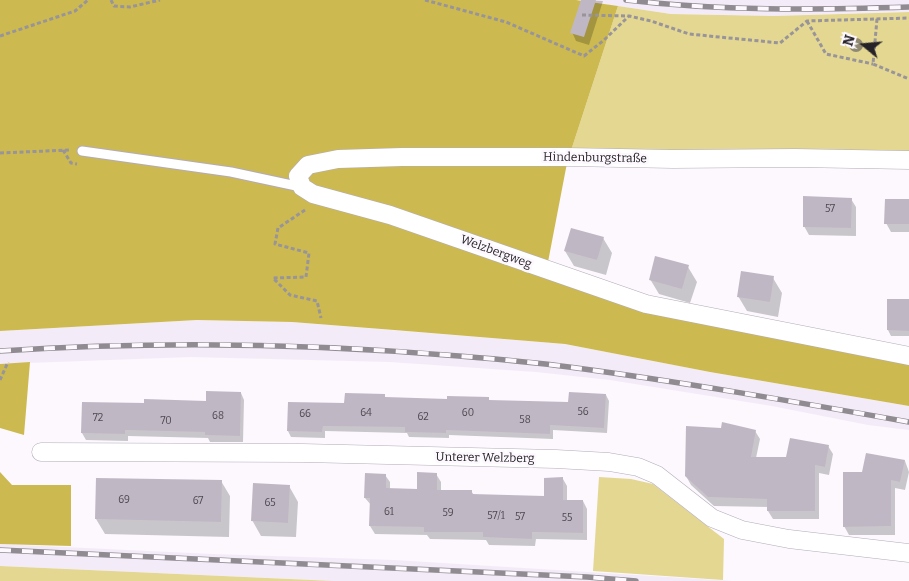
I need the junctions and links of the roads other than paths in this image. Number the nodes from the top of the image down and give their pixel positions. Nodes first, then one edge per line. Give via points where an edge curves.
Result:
1 (82, 151) dead end
2 (909, 160) edge
3 (302, 187) junction
4 (909, 356) edge
5 (41, 452) dead end
6 (909, 553) edge

1 - 3 lane, Welzbergweg via 231,172
2 - 3 street, Hindenburgstraße via 338,159 308,165 298,176
3 - 4 street, Welzbergweg via 314,194 390,214 646,304
5 - 6 street, Unterer Welzberg via 312,454 609,462 638,466 657,475 712,518 742,530 789,539

